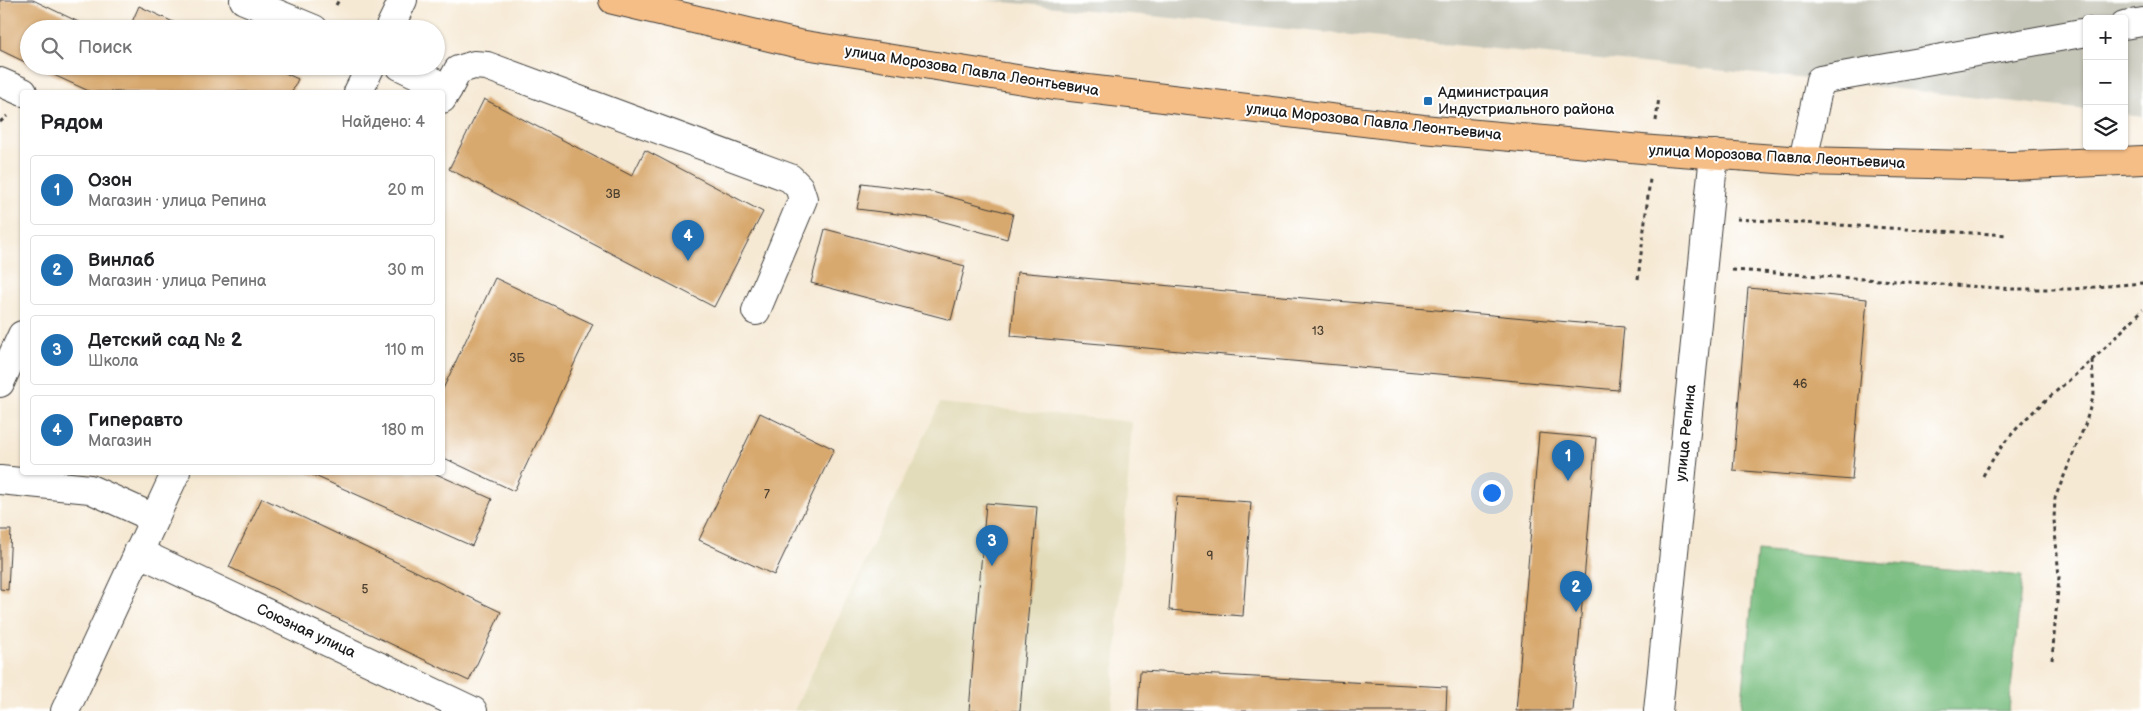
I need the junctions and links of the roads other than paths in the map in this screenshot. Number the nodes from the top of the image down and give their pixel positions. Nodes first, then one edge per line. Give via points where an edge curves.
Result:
1 (244, 0) edge
2 (403, 0) edge
3 (613, 0) edge
4 (292, 20) edge
5 (393, 20) edge
6 (2143, 22) edge
7 (2128, 24) edge
8 (2083, 33) edge
9 (366, 75) edge
10 (414, 75) edge
11 (0, 82) edge
12 (359, 90) edge
13 (439, 90) edge
14 (20, 91) edge
15 (445, 94) edge
16 (1714, 154) junction
17 (2143, 160) edge
18 (1803, 161) junction
19 (756, 310) dead end
20 (20, 339) edge
21 (0, 383) edge
22 (175, 475) edge
23 (0, 480) edge
24 (154, 518) junction
25 (138, 552) junction
26 (65, 711) edge
27 (473, 711) edge
28 (1658, 711) edge

1 - 4 street
2 - 5 street
3 - 16 main road, улица Морозова Павла Леонтьевича via 799,44 1054,85 1423,129
6 - 7 street
8 - 18 street via 1820,80
9 - 12 street
10 - 13 street
11 - 14 street
15 - 19 street via 458,70 474,65 487,66 790,178 799,187 803,199
16 - 18 main road, улица Морозова Павла Леонтьевича
16 - 28 street, улица Репина
17 - 18 main road, улица Морозова Павла Леонтьевича via 2010,166
20 - 21 street
22 - 24 street
23 - 24 street via 90,488
24 - 25 street
25 - 26 street
25 - 27 street, Союзная улица

